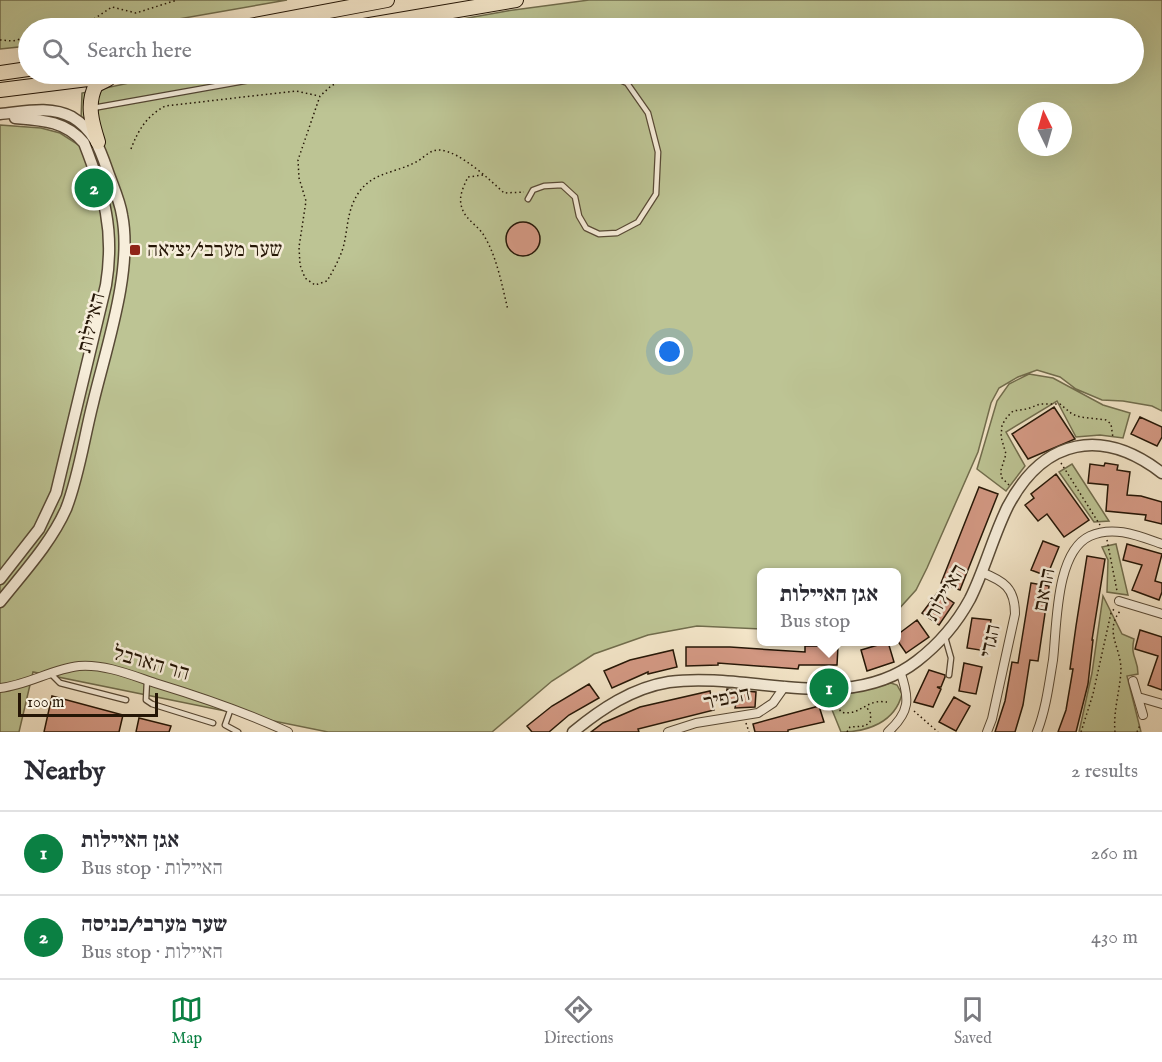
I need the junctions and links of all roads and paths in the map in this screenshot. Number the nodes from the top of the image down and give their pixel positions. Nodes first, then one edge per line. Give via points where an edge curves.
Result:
1 (177, 0) edge
2 (387, 0) edge
3 (516, 0) edge
4 (95, 18) edge
5 (292, 18) edge
6 (411, 18) edge
7 (18, 39) edge
8 (0, 40) edge
9 (18, 70) edge
10 (0, 73) edge
11 (48, 84) edge
12 (98, 84) edge
13 (229, 84) edge
14 (336, 84) edge
15 (628, 84) edge
16 (0, 90) edge
17 (320, 96) junction
18 (90, 109) junction
19 (0, 115) edge
20 (98, 142) junction
21 (131, 149) dead end
22 (484, 175) junction
23 (533, 190) junction
24 (528, 199) dead end
25 (508, 310) dead end
26 (1115, 447) junction
27 (1162, 473) edge
28 (1017, 492) junction
29 (1162, 544) edge
30 (981, 572) junction
31 (0, 579) edge
32 (0, 602) edge
33 (1123, 602) junction
34 (1162, 614) edge
35 (945, 636) junction
36 (900, 671) junction
37 (50, 673) junction
38 (949, 675) dead end
39 (147, 680) junction
40 (1133, 681) dead end
41 (784, 686) junction
42 (0, 688) edge
43 (830, 689) junction
44 (1138, 697) junction
45 (126, 700) dead end
46 (887, 702) dead end
47 (1162, 704) edge
48 (907, 705) junction
49 (866, 707) junction
50 (231, 708) junction
51 (1143, 715) dead end
52 (213, 723) dead end
53 (238, 732) edge
54 (288, 732) edge
55 (573, 732) edge
56 (668, 732) edge
57 (847, 732) edge
58 (888, 732) edge
59 (938, 732) edge
60 (987, 732) edge
61 (1037, 732) edge
62 (1081, 732) edge
63 (1115, 732) edge

1 - 4 path via 136,13 111,7
2 - 5 highway
3 - 6 highway
7 - 8 path
9 - 10 highway
11 - 16 highway
12 - 18 highway
13 - 18 lane
14 - 17 path
15 - 23 lane via 648,113 658,152 656,194 638,222 617,233 599,234 586,228 575,197 562,185
17 - 21 path via 296,91 165,106 153,113 138,131
17 - 22 path via 298,160 306,201 298,247 300,265 305,278 315,285 327,281 333,270 343,247 353,203 364,187 383,173 439,149 454,154
18 - 20 highway
19 - 20 street, האיילות via 61,112 85,126
19 - 31 street, האיילות via 56,123 76,134 86,150 104,204 111,250 56,493 39,529
20 - 32 street, האיילות via 122,216 125,250 120,288 68,504 50,537
22 - 23 path via 504,194
22 - 25 path via 468,177 460,204 482,234 497,267
23 - 24 lane
26 - 27 street, האיילות
26 - 28 street, האיילות via 1087,445 1060,452 1037,468
26 - 28 path via 1111,424 1106,420 1080,417 1060,404 1013,411 1002,425 1006,454 1001,477
28 - 30 street, האיילות
29 - 61 street, הראם via 1111,531 1090,536 1074,549 1059,596 1050,681
30 - 35 street, האיילות via 969,600
30 - 60 street, הגדי via 1006,585 1015,602
33 - 34 street
33 - 62 path via 1111,613
33 - 63 path via 1113,623 1121,668
35 - 36 street, האיילות
35 - 38 lane via 951,658
36 - 43 street, האיילות via 874,681
36 - 48 street
37 - 39 street, הר הארבל via 94,666
37 - 42 street, הר הארבל
37 - 45 lane via 60,683
39 - 50 street, הר הארבל
39 - 52 lane via 146,700 152,704
40 - 44 street
41 - 43 street, האיילות
41 - 55 street, האיילות via 722,681 667,683 615,701
41 - 56 street, הכפיר via 773,703 758,712
43 - 49 path via 841,712 853,713
44 - 47 street
44 - 51 street
46 - 49 path
48 - 58 street via 905,714
48 - 59 path
49 - 57 path via 871,714 870,722 850,727
50 - 53 lane via 225,724
50 - 54 street, הר הארבל

